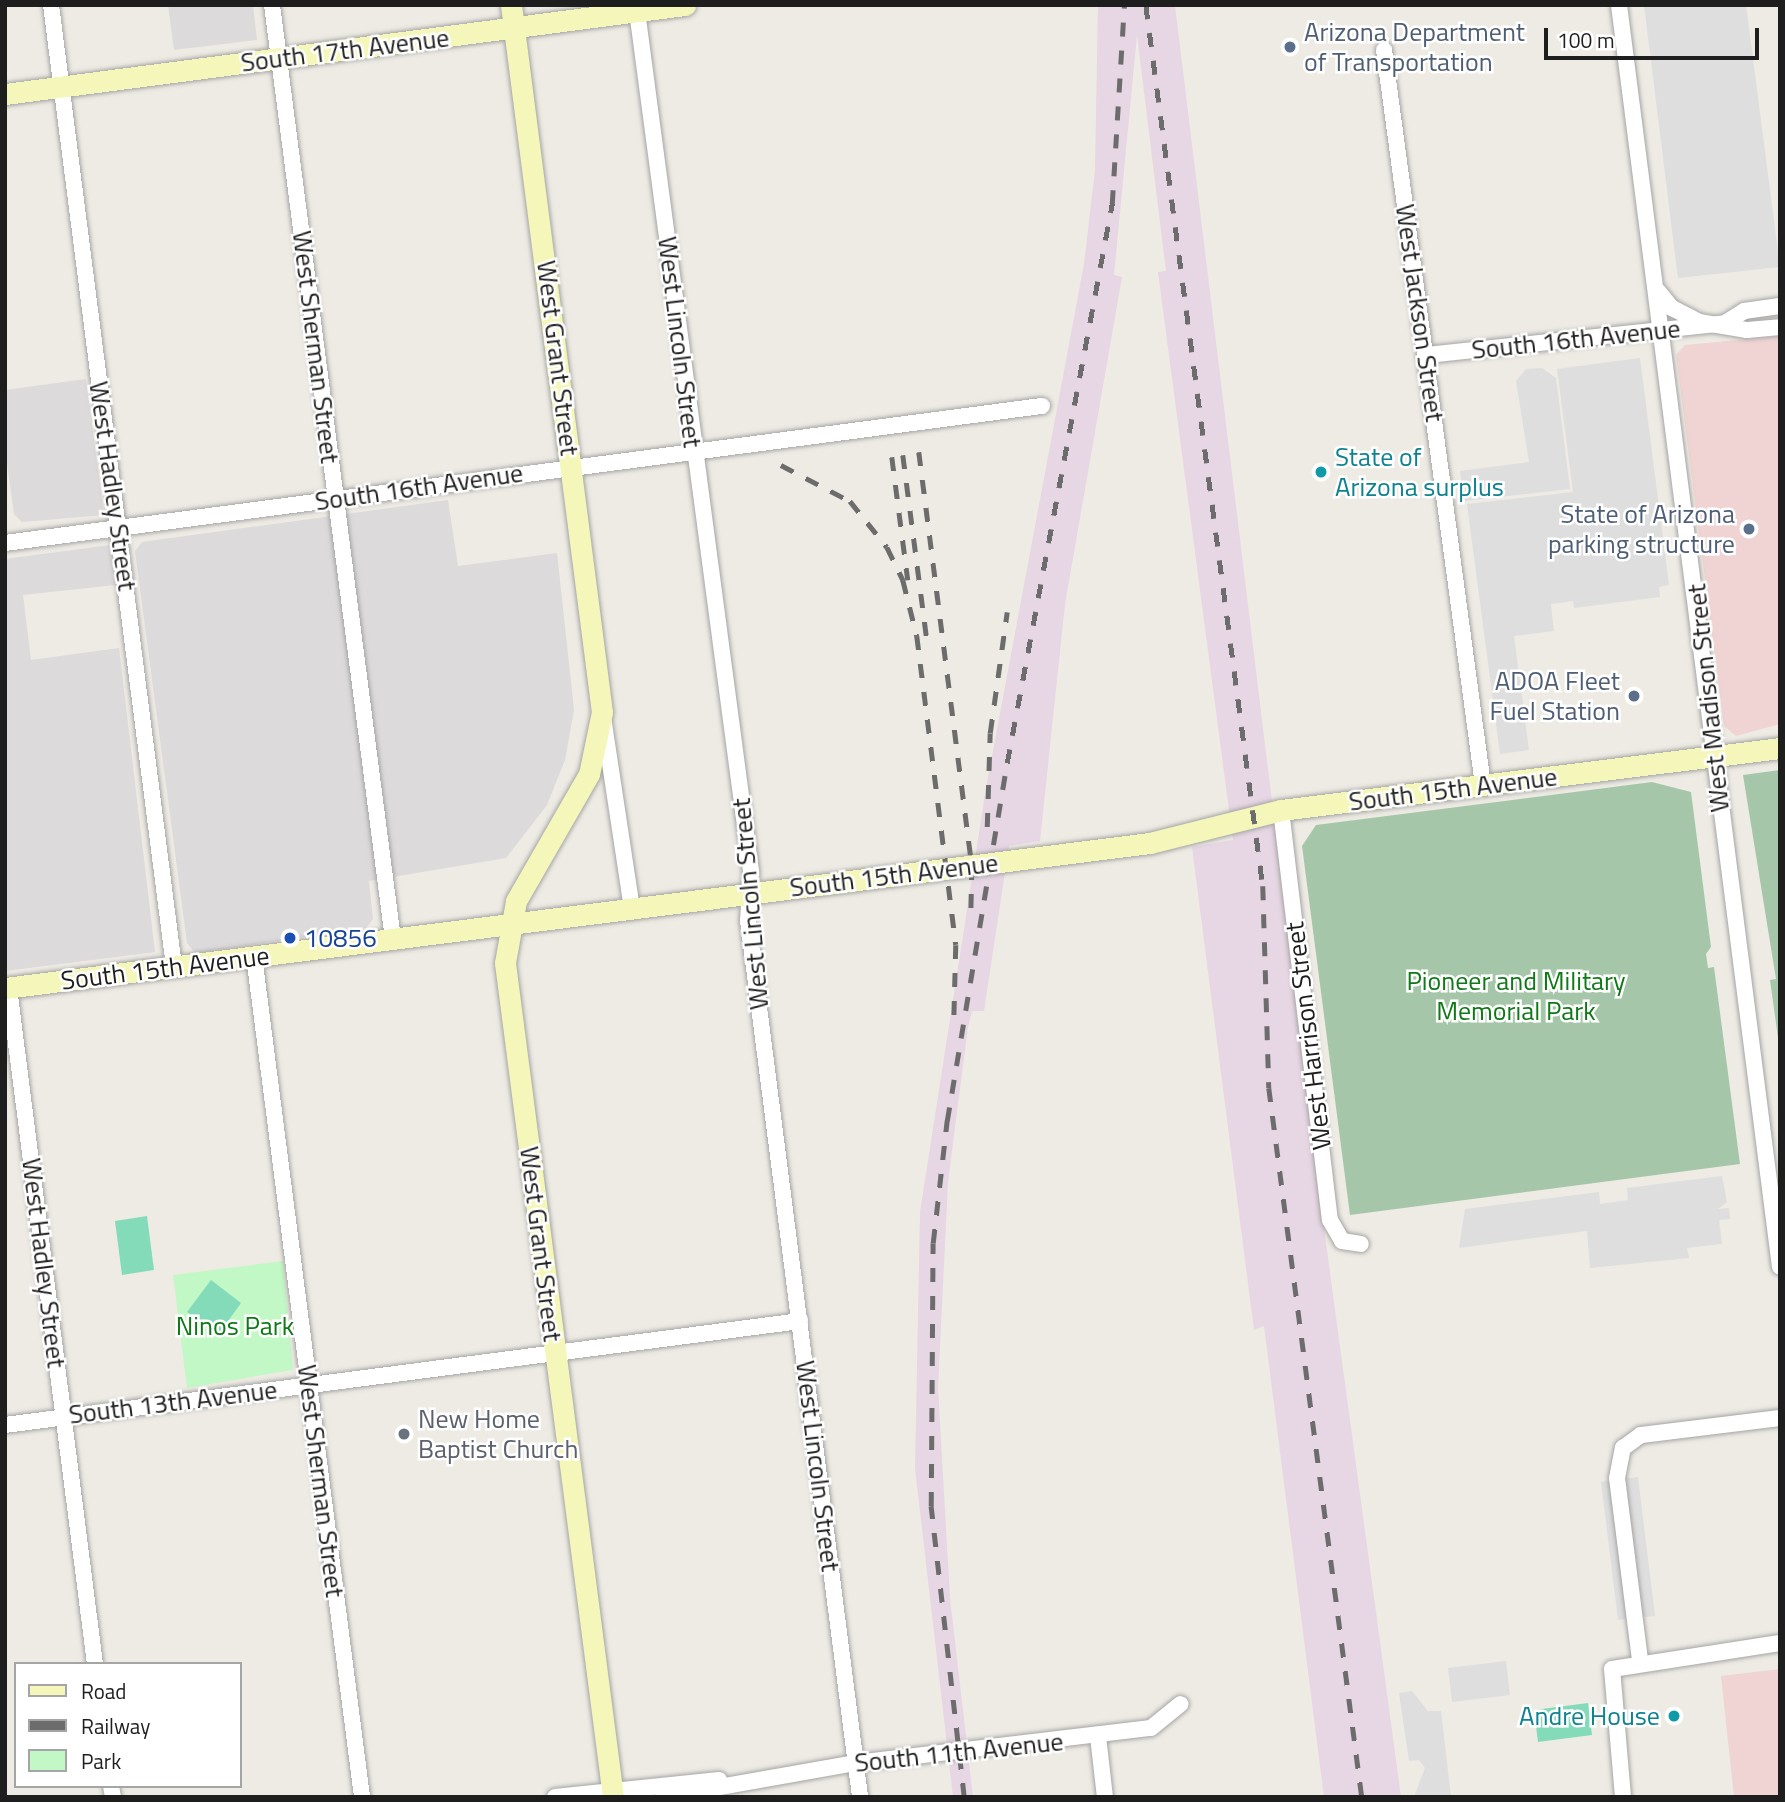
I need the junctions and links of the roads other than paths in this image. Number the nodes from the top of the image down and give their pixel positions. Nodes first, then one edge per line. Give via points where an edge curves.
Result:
1 (51, 5) edge
2 (272, 5) edge
3 (511, 5) edge
4 (685, 5) edge
5 (1619, 5) edge
6 (637, 11) junction
7 (514, 28) junction
8 (1384, 50) dead end
9 (279, 59) junction
10 (61, 86) junction
11 (5, 94) edge
12 (1658, 292) junction
13 (1780, 306) edge
14 (1725, 323) junction
15 (1780, 327) edge
16 (1663, 328) junction
17 (1427, 355) junction
18 (1042, 406) dead end
19 (694, 449) junction
20 (572, 466) junction
21 (336, 499) junction
22 (120, 529) junction
23 (5, 543) edge
24 (602, 712) junction
25 (1780, 748) edge
26 (1715, 756) junction
27 (1483, 785) junction
28 (1281, 810) junction
29 (749, 892) junction
30 (632, 909) junction
31 (509, 925) junction
32 (393, 939) junction
33 (254, 957) junction
34 (174, 967) junction
35 (7, 988) edge
36 (1775, 1189) edge
37 (1361, 1244) dead end
38 (1780, 1267) edge
39 (800, 1321) junction
40 (555, 1350) junction
41 (309, 1384) junction
42 (64, 1416) junction
43 (1780, 1418) edge
44 (5, 1425) edge
45 (1780, 1643) edge
46 (1640, 1660) junction
47 (95, 1662) edge
48 (1181, 1704) dead end
49 (1098, 1736) junction
50 (856, 1763) junction
51 (728, 1781) junction
52 (612, 1793) edge
53 (362, 1797) edge
54 (555, 1797) edge
55 (663, 1797) edge
56 (860, 1797) edge
57 (1105, 1797) edge
58 (1623, 1797) edge

1 - 10 street, West Hadley Street
2 - 9 street, West Sherman Street
3 - 7 main road, West Grant Street
4 - 6 main road, South 17th Avenue
5 - 12 street, West Madison Street
6 - 7 main road, South 17th Avenue
6 - 19 street, West Lincoln Street
7 - 9 main road, South 17th Avenue
7 - 20 main road, West Grant Street
8 - 17 street, West Jackson Street
9 - 10 main road, South 17th Avenue
9 - 21 street, West Sherman Street
10 - 11 main road, South 17th Avenue
10 - 22 street, West Hadley Street
12 - 14 street, South 16th Avenue via 1686,317
12 - 16 street, West Madison Street
13 - 14 street, South 16th Avenue via 1744,311
14 - 15 street, South 16th Avenue via 1747,330
14 - 16 street, South 16th Avenue
16 - 17 street, South 16th Avenue
16 - 26 street, West Madison Street
17 - 27 street, West Jackson Street
18 - 19 street, South 16th Avenue
19 - 20 street, South 16th Avenue
19 - 29 street, West Lincoln Street
20 - 21 street, South 16th Avenue
20 - 24 main road, West Grant Street
21 - 22 street, South 16th Avenue
21 - 32 street, West Sherman Street
22 - 23 street, South 16th Avenue
22 - 34 street, West Hadley Street
24 - 30 street, West Grant Street
24 - 31 main road, West Grant Street via 589,774 531,867
25 - 26 main road, South 15th Avenue
26 - 27 main road, South 15th Avenue
26 - 36 street, West Madison Street
27 - 28 main road, South 15th Avenue
28 - 29 main road, South 15th Avenue via 1150,843
28 - 37 street, West Harrison Street via 1330,1220 1342,1241
29 - 30 main road, South 15th Avenue
29 - 39 street, West Lincoln Street via 748,921
30 - 31 main road, South 15th Avenue
31 - 32 main road, South 15th Avenue
31 - 40 main road, West Grant Street via 509,999
32 - 33 main road, South 15th Avenue
33 - 34 main road, South 15th Avenue
33 - 41 street, West Sherman Street
34 - 35 main road, South 15th Avenue
35 - 42 street, West Hadley Street
36 - 38 street, West Madison Street
39 - 40 street, South 13th Avenue
39 - 50 street, West Lincoln Street
40 - 41 street, South 13th Avenue
40 - 52 main road, West Grant Street
41 - 42 street, South 13th Avenue
41 - 53 street, West Sherman Street
42 - 44 street, South 13th Avenue
42 - 47 street, West Hadley Street
43 - 46 street via 1641,1436 1623,1448 1617,1470
45 - 46 street
46 - 58 street via 1612,1669
48 - 49 street, South 11th Avenue via 1151,1728
49 - 50 street, South 11th Avenue
49 - 57 street
50 - 51 street, South 11th Avenue
50 - 56 street, West Lincoln Street
51 - 52 street, South 11th Avenue via 691,1778
51 - 55 street, South 11th Avenue
52 - 54 street, South 11th Avenue

